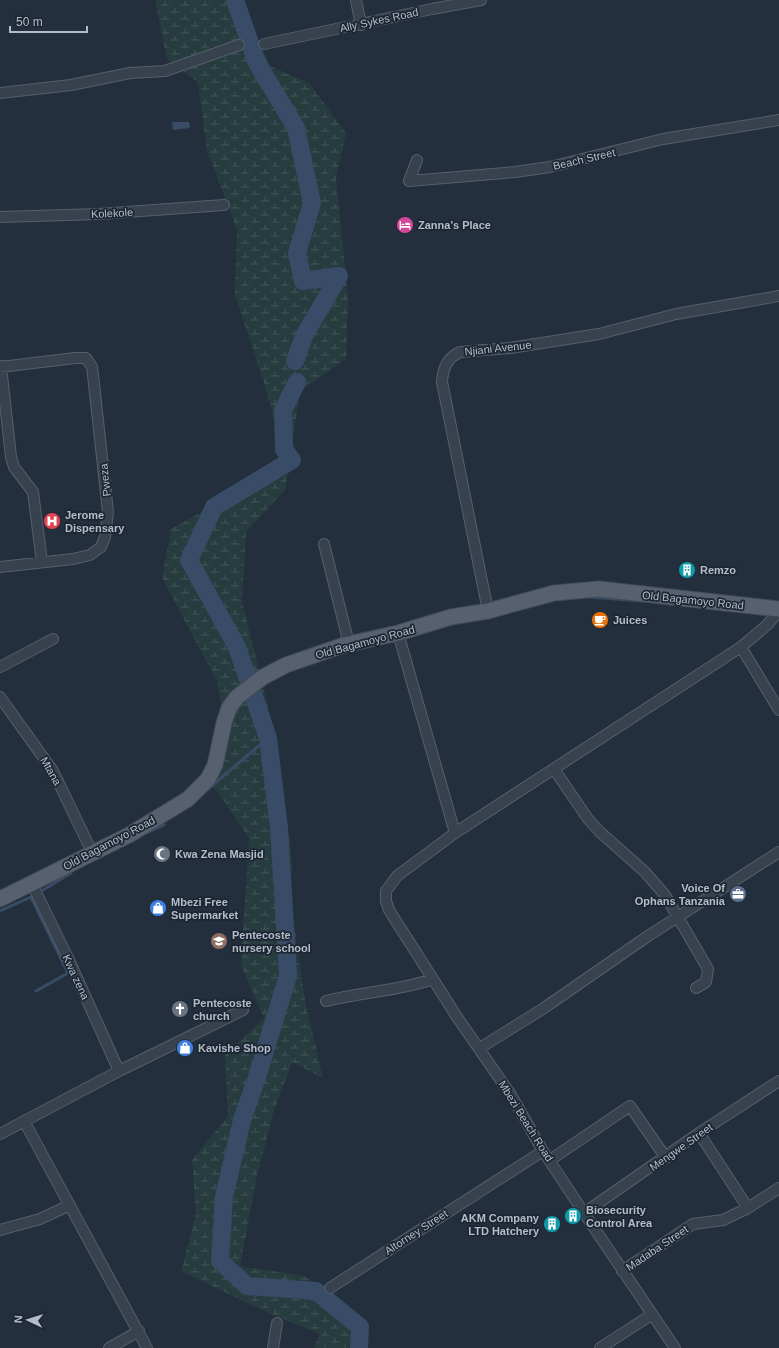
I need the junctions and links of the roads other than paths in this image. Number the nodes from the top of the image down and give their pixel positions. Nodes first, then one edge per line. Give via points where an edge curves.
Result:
1 (356, 0) edge
2 (481, 0) edge
3 (361, 25) junction
4 (264, 44) dead end
5 (239, 45) dead end
6 (0, 93) edge
7 (779, 120) edge
8 (417, 160) dead end
9 (224, 205) dead end
10 (0, 217) edge
11 (779, 296) edge
12 (0, 366) edge
13 (324, 544) dead end
14 (42, 562) junction
15 (0, 567) edge
16 (779, 610) edge
17 (488, 611) junction
18 (398, 633) junction
19 (53, 639) dead end
20 (349, 644) junction
21 (741, 646) junction
22 (0, 667) edge
23 (0, 697) edge
24 (779, 710) edge
25 (554, 769) junction
26 (455, 833) junction
27 (92, 852) junction
28 (778, 856) edge
29 (32, 884) junction
30 (0, 899) edge
31 (679, 917) junction
32 (433, 979) junction
33 (696, 988) dead end
34 (326, 1001) dead end
35 (243, 1010) dead end
36 (480, 1048) junction
37 (119, 1070) junction
38 (779, 1081) edge
39 (24, 1121) junction
40 (699, 1133) junction
41 (0, 1134) edge
42 (543, 1151) junction
43 (666, 1158) junction
44 (550, 1160) junction
45 (779, 1188) edge
46 (70, 1205) junction
47 (748, 1208) junction
48 (584, 1213) junction
49 (0, 1230) edge
50 (622, 1271) junction
51 (330, 1288) dead end
52 (651, 1315) junction
53 (277, 1323) dead end
54 (139, 1331) junction
55 (109, 1348) edge
56 (147, 1348) edge
57 (274, 1348) edge
58 (600, 1348) edge
59 (675, 1348) edge

1 - 3 street
2 - 3 street, Ally Sykes Road
3 - 4 street, Ally Sykes Road
5 - 6 street via 165,71
7 - 8 street, Beach Street via 663,139 593,157 515,172 409,181
9 - 10 street, Kolekole via 99,214
11 - 17 street, Njiani Avenue via 676,314 600,334 510,348 460,352 452,356 443,372 442,382
12 - 14 street via 10,457 14,467 33,492
12 - 14 street, Pweza via 86,358 92,367 108,512 106,537 101,547 90,555
13 - 20 street
14 - 15 street, Pweza
16 - 17 main road, Old Bagamoyo Road via 599,589 554,593
16 - 21 street via 767,625
17 - 18 main road, Old Bagamoyo Road via 451,617
18 - 20 main road, Old Bagamoyo Road
18 - 26 street
19 - 22 street
20 - 27 main road, Old Bagamoyo Road via 286,665 263,677 237,697 229,708 215,765 208,779 188,799 129,835
21 - 24 street
21 - 25 street
23 - 27 street, Mtana via 53,771
25 - 26 street
25 - 31 street via 588,819 645,872 665,894
26 - 32 street, Mbezi Beach Road via 397,876 386,891 388,910
27 - 29 main road, Old Bagamoyo Road
28 - 31 street
29 - 30 main road, Old Bagamoyo Road
29 - 37 street, Kwa zena
31 - 33 street via 708,969 706,982
31 - 36 street
32 - 34 street via 416,985
32 - 36 street, Mbezi Beach Road
35 - 37 street
36 - 42 street, Mbezi Beach Road
37 - 39 street
38 - 40 street, Mengwe Street
39 - 41 street
39 - 46 street
40 - 43 street, Mengwe Street
40 - 47 street
42 - 44 street, Mbezi Beach Road
42 - 51 street, Altorney Street
43 - 44 street via 630,1106
43 - 48 street, Mengwe Street
44 - 48 street, Mbezi Beach Road
45 - 47 street, Madaba Street
46 - 49 street via 40,1219
46 - 54 street
47 - 50 street, Madaba Street via 723,1220 693,1224
48 - 50 street, Mbezi Beach Road
50 - 52 street, Mbezi Beach Road
52 - 58 street
52 - 59 street, Mbezi Beach Road
53 - 57 street
54 - 55 street
54 - 56 street

